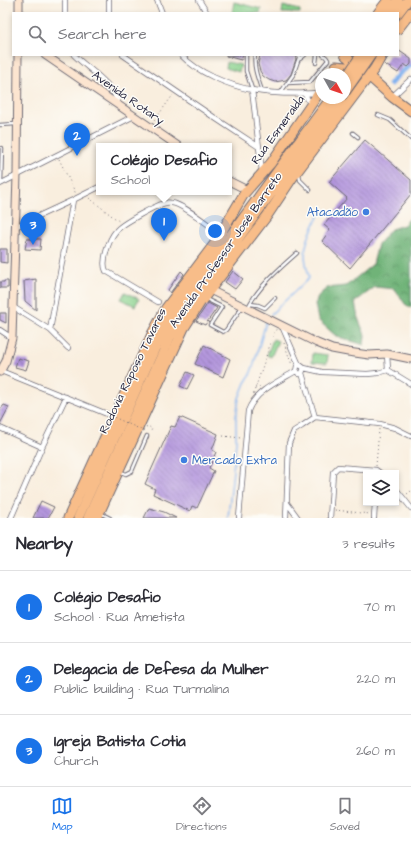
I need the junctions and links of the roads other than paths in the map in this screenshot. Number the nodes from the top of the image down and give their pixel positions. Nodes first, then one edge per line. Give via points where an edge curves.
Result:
1 (19, 0) edge
2 (65, 0) edge
3 (109, 0) edge
4 (157, 0) edge
5 (199, 0) edge
6 (388, 0) edge
7 (398, 0) edge
8 (408, 0) edge
9 (19, 12) edge
10 (65, 12) edge
11 (109, 12) edge
12 (162, 12) edge
13 (206, 12) edge
14 (379, 12) edge
15 (393, 12) edge
16 (394, 12) edge
17 (411, 12) edge
18 (399, 28) edge
19 (18, 56) edge
20 (46, 56) edge
21 (75, 56) edge
22 (124, 56) edge
23 (182, 56) edge
24 (246, 56) edge
25 (255, 56) edge
26 (300, 56) edge
27 (304, 56) edge
28 (317, 56) edge
29 (326, 56) edge
30 (343, 56) edge
31 (345, 56) edge
32 (360, 56) edge
33 (369, 56) edge
34 (381, 56) edge
35 (299, 59) junction
36 (316, 63) dead end
37 (335, 68) edge
38 (351, 70) edge
39 (351, 70) edge
40 (368, 77) junction
41 (411, 79) edge
42 (287, 83) junction
43 (351, 83) edge
44 (252, 90) junction
45 (262, 91) junction
46 (384, 91) junction
47 (280, 92) junction
48 (315, 92) edge
49 (304, 93) junction
50 (315, 99) edge
51 (394, 99) junction
52 (327, 104) edge
53 (336, 104) edge
54 (350, 104) dead end
55 (119, 105) junction
56 (311, 105) junction
57 (411, 111) edge
58 (378, 115) dead end
59 (411, 115) edge
60 (134, 116) junction
61 (17, 124) junction
62 (0, 125) edge
63 (353, 133) dead end
64 (358, 137) dead end
65 (411, 139) edge
66 (174, 143) edge
67 (300, 146) junction
68 (259, 147) junction
69 (2, 148) dead end
70 (303, 167) dead end
71 (262, 174) junction
72 (17, 175) junction
73 (293, 178) dead end
74 (0, 184) edge
75 (232, 184) edge
76 (96, 188) edge
77 (310, 190) dead end
78 (244, 193) junction
79 (76, 199) junction
80 (15, 227) junction
81 (221, 234) junction
82 (297, 252) dead end
83 (210, 290) junction
84 (204, 298) junction
85 (275, 298) dead end
86 (158, 302) dead end
87 (247, 306) junction
88 (13, 307) junction
89 (265, 308) junction
90 (261, 315) junction
91 (281, 328) junction
92 (0, 330) edge
93 (50, 330) junction
94 (12, 338) junction
95 (68, 348) dead end
96 (386, 354) junction
97 (411, 359) edge
98 (299, 365) junction
99 (388, 370) junction
100 (1, 371) edge
101 (296, 371) junction
102 (303, 371) junction
103 (411, 384) edge
104 (66, 397) junction
105 (107, 414) road end
106 (315, 417) junction
107 (0, 428) edge
108 (146, 433) road end
109 (411, 436) edge
110 (42, 447) junction
111 (363, 470) edge
112 (119, 471) junction
113 (399, 492) edge
114 (287, 503) junction
115 (375, 506) edge
116 (411, 508) edge
117 (98, 515) edge
118 (374, 516) edge
119 (11, 518) edge
120 (68, 518) edge
121 (78, 518) edge
122 (88, 518) edge
123 (110, 518) edge
124 (239, 518) edge
125 (286, 518) edge
126 (298, 518) edge
127 (330, 518) edge

1 - 9 street
2 - 10 street
3 - 11 street
4 - 12 street
5 - 13 street
6 - 14 highway
7 - 15 highway
8 - 16 highway
17 - 18 highway
19 - 61 street
20 - 55 street, Avenida Rotary
21 - 55 street via 111,88
22 - 68 street
23 - 44 street via 215,77
24 - 44 lane via 246,71
25 - 45 lane
26 - 35 lane
27 - 35 lane
28 - 36 lane
29 - 42 lane via 328,60 312,80 307,83
30 - 37 highway
31 - 40 highway via 355,66 366,68
32 - 39 highway, bridge
33 - 43 highway, bridge
34 - 40 highway, Avenida Professor José Barreto
35 - 42 lane
38 - 40 highway via 357,75
40 - 46 highway via 376,80
40 - 46 highway via 368,85
40 - 83 highway, Avenida Professor José Barreto via 257,230
41 - 51 street
42 - 47 lane
44 - 45 street
44 - 68 street
45 - 47 street
46 - 51 highway
47 - 49 street
48 - 49 street
49 - 56 street
50 - 56 highway, Rua Esmeralda
51 - 57 highway
51 - 59 highway
52 - 67 highway
53 - 67 highway
54 - 73 lane
55 - 60 street, Avenida Rotary
56 - 71 highway, Rua Esmeralda
58 - 65 lane via 390,120
60 - 66 street, Avenida Rotary
60 - 72 street
61 - 62 lane
61 - 72 street
63 - 64 lane
67 - 83 highway via 300,157 221,269
67 - 121 highway, Rodovia Raposo Tavares via 172,315
67 - 122 highway, Rodovia Raposo Tavares via 180,318
68 - 71 street
69 - 74 lane
70 - 77 lane via 300,180
71 - 78 highway, Rua Esmeralda
72 - 74 street
72 - 80 street
75 - 78 street
76 - 79 street
78 - 81 highway, Rua Esmeralda
79 - 80 street
79 - 93 street
80 - 88 street
81 - 86 street via 174,203 166,202 116,230 110,240 104,268 109,274
81 - 120 highway, Rua Esmeralda via 161,317
82 - 87 lane via 272,275
83 - 84 highway, Avenida Professor José Barreto
83 - 87 street
84 - 87 lane via 222,307 210,325 223,332
84 - 112 highway, Avenida Professor José Barreto via 178,339
85 - 89 lane
87 - 89 lane via 258,305
87 - 90 street
88 - 93 street
88 - 94 street
89 - 90 lane
90 - 91 street
91 - 96 street via 332,349 369,355
91 - 98 street
92 - 94 street
93 - 95 street
94 - 100 street
96 - 97 street
96 - 99 street
98 - 101 street
98 - 102 street
99 - 102 street via 367,374
99 - 103 street
100 - 104 street
101 - 102 street via 299,374
101 - 124 street via 271,386 250,405
102 - 106 street
104 - 105 street
104 - 110 street
106 - 109 street via 380,424
106 - 114 street via 294,431 289,443
107 - 110 street
108 - 112 lane via 132,471 126,474
110 - 119 street
111 - 127 street via 338,467 335,469
112 - 117 highway, Avenida Professor José Barreto
113 - 116 street
114 - 125 street
114 - 126 street
115 - 118 street
117 - 123 lane

